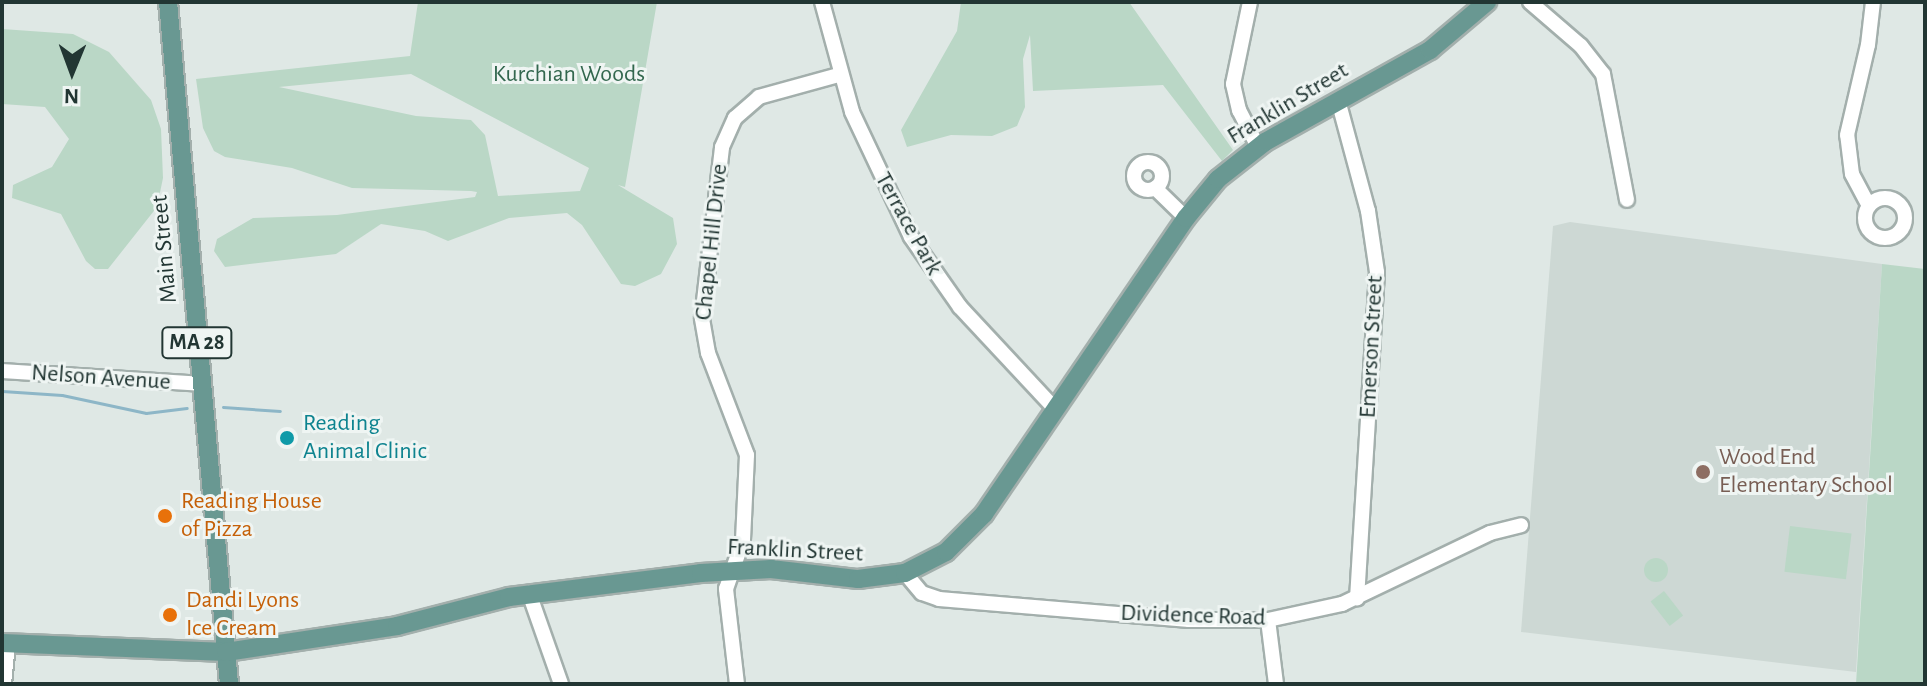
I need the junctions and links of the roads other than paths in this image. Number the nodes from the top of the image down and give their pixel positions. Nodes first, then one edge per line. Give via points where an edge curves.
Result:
1 (168, 2) edge
2 (822, 2) edge
3 (1250, 2) edge
4 (1487, 2) edge
5 (1530, 2) edge
6 (1873, 2) edge
7 (839, 75) junction
8 (1338, 100) junction
9 (1258, 147) junction
10 (1155, 188) dead end
11 (1627, 200) dead end
12 (1869, 206) dead end
13 (1186, 218) junction
14 (2, 371) edge
15 (201, 384) junction
16 (1056, 410) junction
17 (1521, 525) dead end
18 (730, 570) junction
19 (905, 573) junction
20 (529, 593) junction
21 (1357, 598) junction
22 (1268, 620) junction
23 (5, 644) edge
24 (226, 652) junction
25 (4, 684) edge
26 (229, 684) edge
27 (561, 684) edge
28 (737, 684) edge
29 (1276, 684) edge

1 - 15 main road, Main Street / MA 28
2 - 7 street, Terrace Park
3 - 9 street via 1233,84 1239,110
4 - 8 main road, Franklin Street via 1430,50
5 - 11 street via 1581,46 1603,74
6 - 12 street via 1847,135 1852,174
7 - 16 street, Terrace Park via 884,188 926,262 1010,366
7 - 18 street, Chapel Hill Drive via 759,97 735,118 722,147 702,311 708,353 747,455 743,540
8 - 9 main road, Franklin Street
8 - 21 street, Emerson Street via 1368,211 1377,272
9 - 13 main road, Franklin Street via 1218,179
10 - 13 street
13 - 16 main road, Franklin Street
14 - 15 street, Nelson Avenue
15 - 24 main road, Main Street / MA 28
16 - 19 main road, Franklin Street via 972,528 946,552
17 - 21 street, Dividence Road via 1490,533
18 - 19 main road, Franklin Street via 858,579
18 - 20 main road, Franklin Street
18 - 28 street, Chapel Hill Drive via 726,589
19 - 22 street, Dividence Road via 922,593 939,599 1189,620
20 - 24 main road, Franklin Street via 397,626
20 - 27 street
21 - 22 street, Dividence Road
22 - 29 street
23 - 24 main road, Franklin Street
23 - 25 street
24 - 26 main road, Main Street / MA 28

